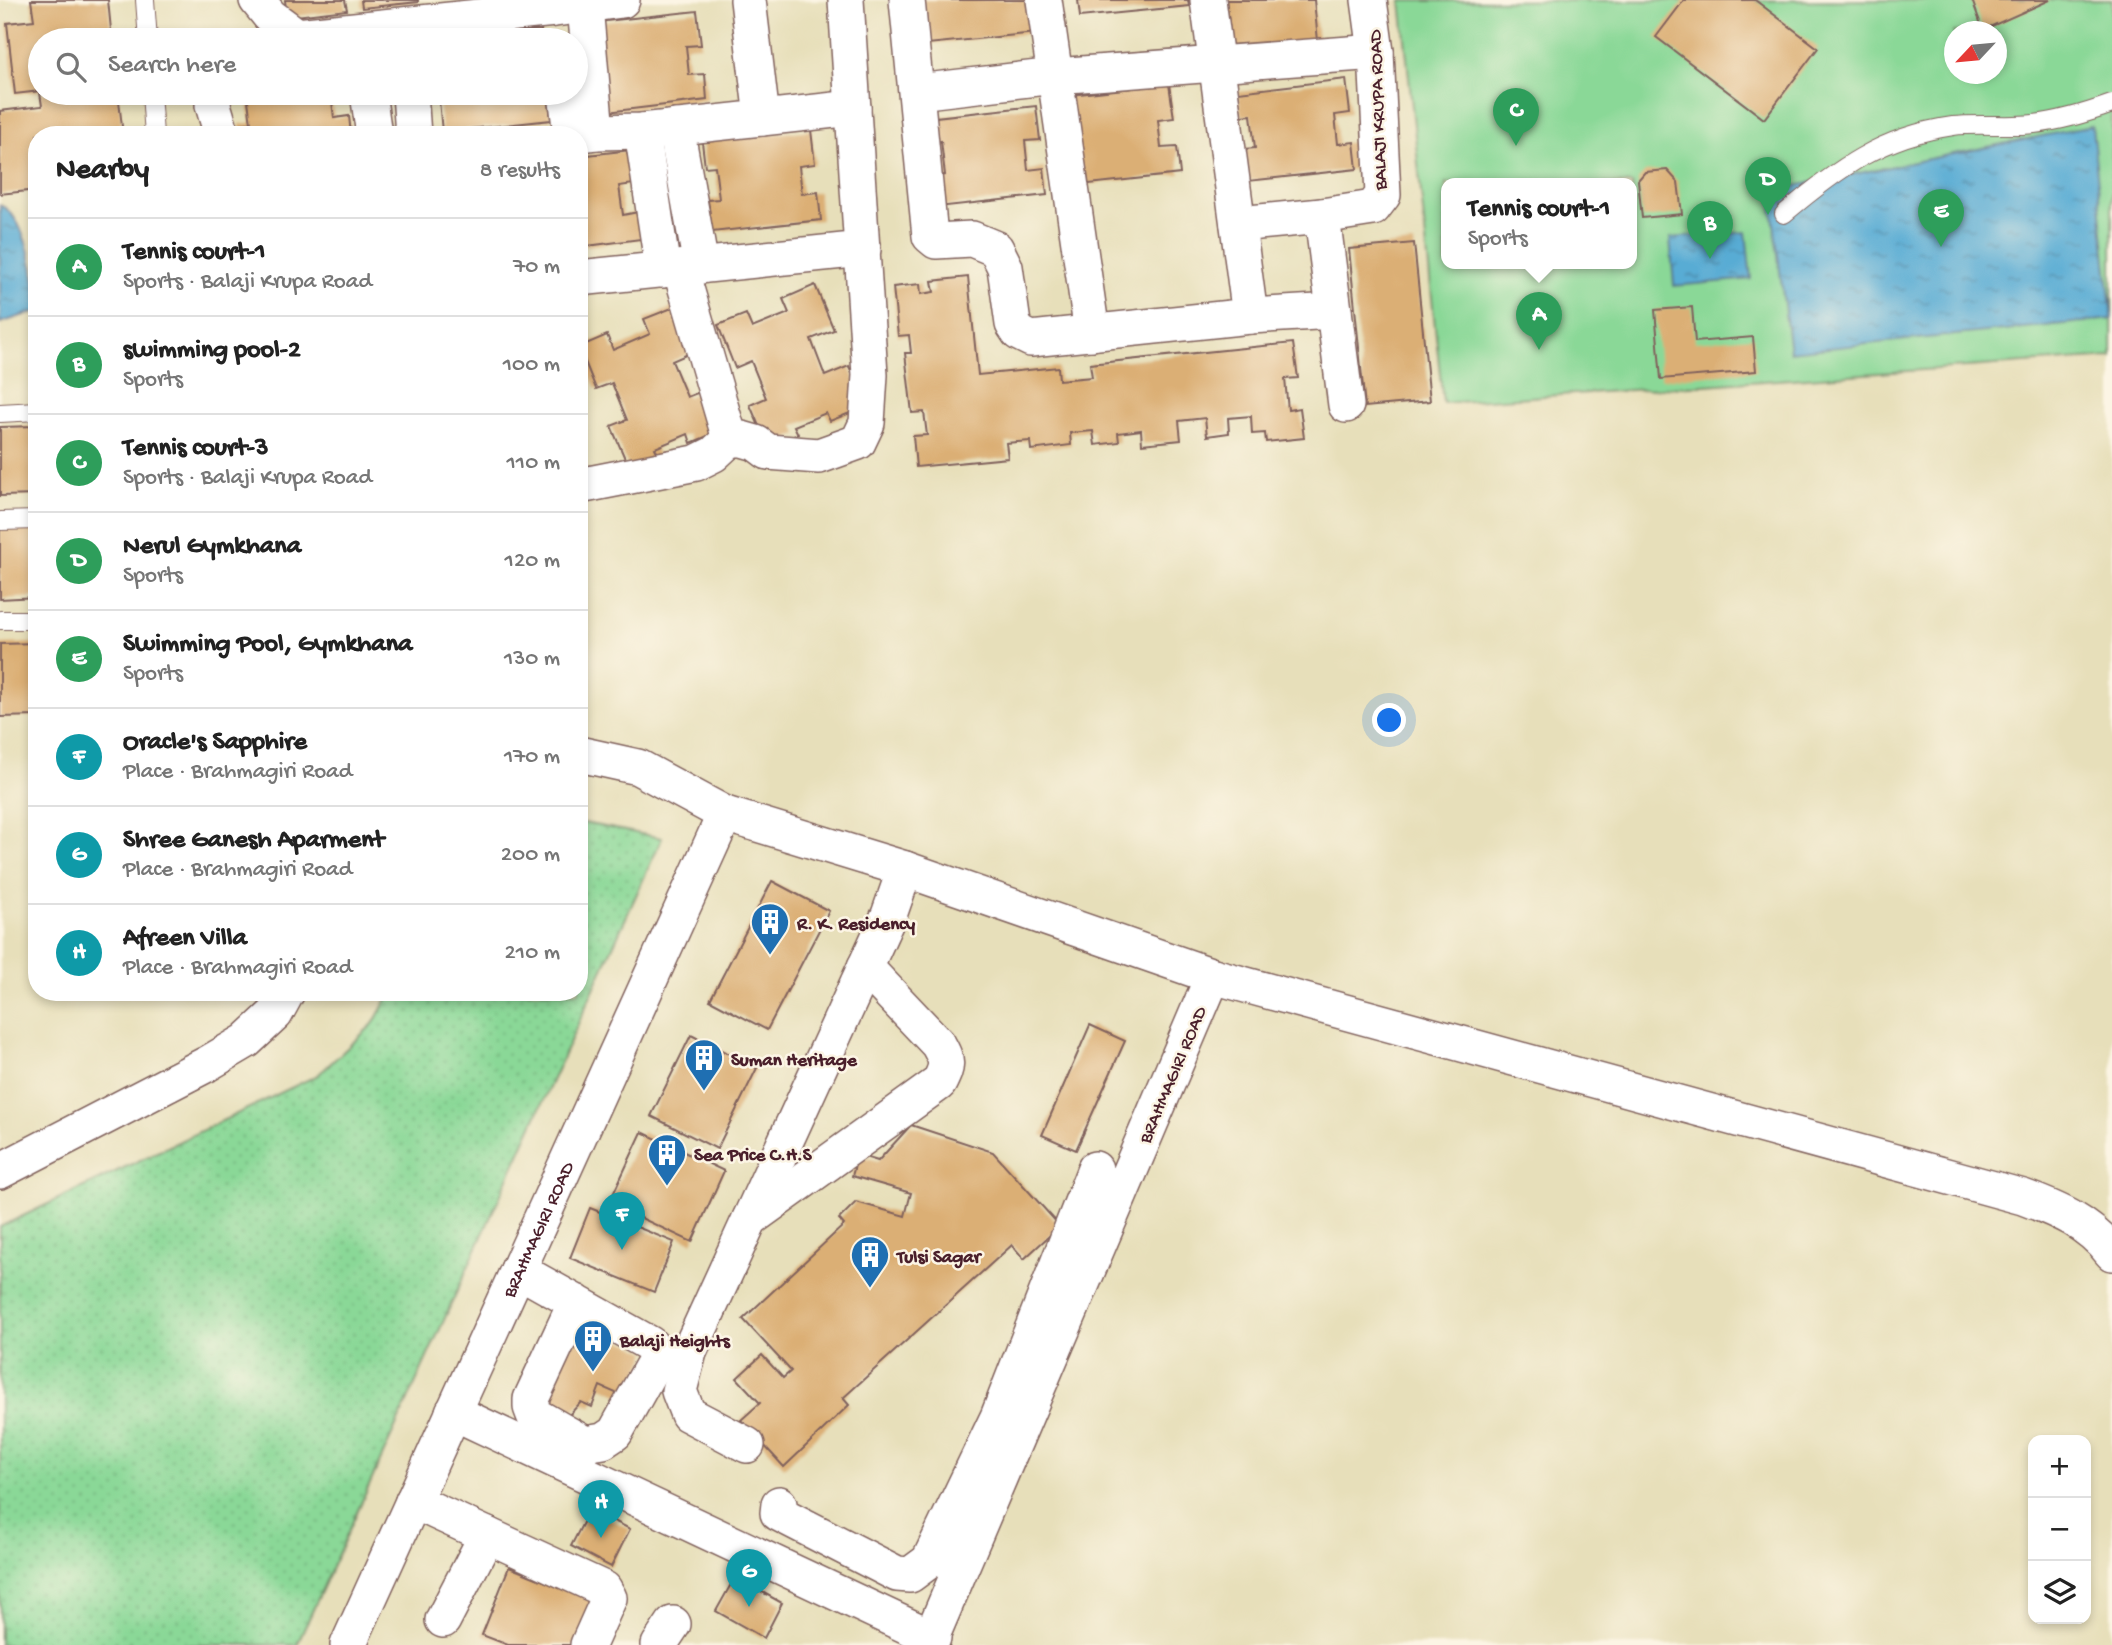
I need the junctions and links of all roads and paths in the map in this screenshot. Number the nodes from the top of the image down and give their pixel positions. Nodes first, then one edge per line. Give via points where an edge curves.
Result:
1 (145, 0) edge
2 (257, 0) edge
3 (622, 0) edge
4 (748, 0) edge
5 (846, 0) edge
6 (907, 0) edge
7 (1044, 0) edge
8 (1208, 0) edge
9 (1369, 0) edge
10 (470, 9) edge
11 (571, 12) edge
12 (147, 28) edge
13 (280, 28) edge
14 (415, 28) edge
15 (1376, 52) junction
16 (1216, 65) junction
17 (1055, 76) junction
18 (917, 92) junction
19 (2112, 104) edge
20 (152, 105) edge
21 (213, 105) edge
22 (370, 105) edge
23 (411, 105) edge
24 (570, 105) edge
25 (579, 105) edge
26 (853, 108) junction
27 (762, 118) junction
28 (153, 126) edge
29 (219, 126) edge
30 (373, 126) edge
31 (412, 126) edge
32 (578, 126) edge
33 (580, 126) edge
34 (659, 129) junction
35 (588, 134) edge
36 (1784, 214) dead end
37 (1322, 216) junction
38 (1238, 224) junction
39 (863, 249) junction
40 (681, 268) junction
41 (588, 277) edge
42 (1334, 311) junction
43 (1250, 317) junction
44 (1092, 333) junction
45 (1346, 405) dead end
46 (28, 411) edge
47 (0, 413) edge
48 (730, 439) junction
49 (588, 484) edge
50 (28, 520) edge
51 (1, 521) edge
52 (0, 620) edge
53 (28, 620) edge
54 (588, 756) edge
55 (725, 814) junction
56 (905, 869) junction
57 (865, 967) junction
58 (1213, 975) junction
59 (282, 1001) edge
60 (1095, 1169) dead end
61 (0, 1171) edge
62 (748, 1221) junction
63 (2112, 1253) edge
64 (518, 1270) junction
65 (576, 1302) dead end
66 (453, 1412) junction
67 (1010, 1423) junction
68 (747, 1445) dead end
69 (413, 1501) junction
70 (779, 1504) dead end
71 (486, 1535) junction
72 (443, 1620) dead end
73 (931, 1642) edge
74 (348, 1645) edge
75 (588, 1645) edge

1 - 12 lane
2 - 13 street
3 - 11 street
4 - 27 street
5 - 26 street
6 - 18 street
7 - 17 street
8 - 16 street
9 - 15 street, BALAJI KRUPA ROAD
10 - 11 street
10 - 14 street
15 - 16 street
15 - 37 street, BALAJI KRUPA ROAD via 1383,195 1373,208
16 - 17 street
16 - 38 street
17 - 18 street
17 - 44 street
18 - 44 street via 931,239 972,239 996,249 1005,267 1013,324 1019,333 1031,339
19 - 36 lane via 2033,124 1955,126 1912,135 1844,165
20 - 28 lane
21 - 29 street
22 - 30 street
23 - 31 street
24 - 32 street
25 - 33 street
26 - 27 street
26 - 39 street
27 - 34 street
34 - 35 street
34 - 40 street
37 - 38 street, BALAJI KRUPA ROAD
37 - 42 street
38 - 43 street
39 - 40 street
39 - 48 street via 870,375 867,423 858,442 819,456 768,452 749,441
40 - 41 street
40 - 48 street
42 - 43 street
42 - 45 street
43 - 44 street
46 - 47 lane
48 - 49 street via 696,463
50 - 51 lane
52 - 53 lane
54 - 55 street via 638,767
55 - 56 street
55 - 64 street, BRAHMAGIRI ROAD
56 - 57 street
56 - 58 street
57 - 62 street
57 - 62 street via 938,1044 947,1067 939,1083
58 - 63 street via 2023,1197 2057,1209 2085,1226
58 - 67 street, BRAHMAGIRI ROAD
59 - 61 street via 246,1041
60 - 67 street
62 - 68 street via 689,1352 679,1391 688,1414
64 - 65 street
64 - 66 street, BRAHMAGIRI ROAD
66 - 69 street, BRAHMAGIRI ROAD
66 - 73 street via 598,1467
67 - 70 street via 929,1561 910,1575 897,1574 778,1513
67 - 73 street, BRAHMAGIRI ROAD
69 - 71 street
69 - 74 street, BRAHMAGIRI ROAD
71 - 72 street
71 - 75 street via 604,1589 609,1598

